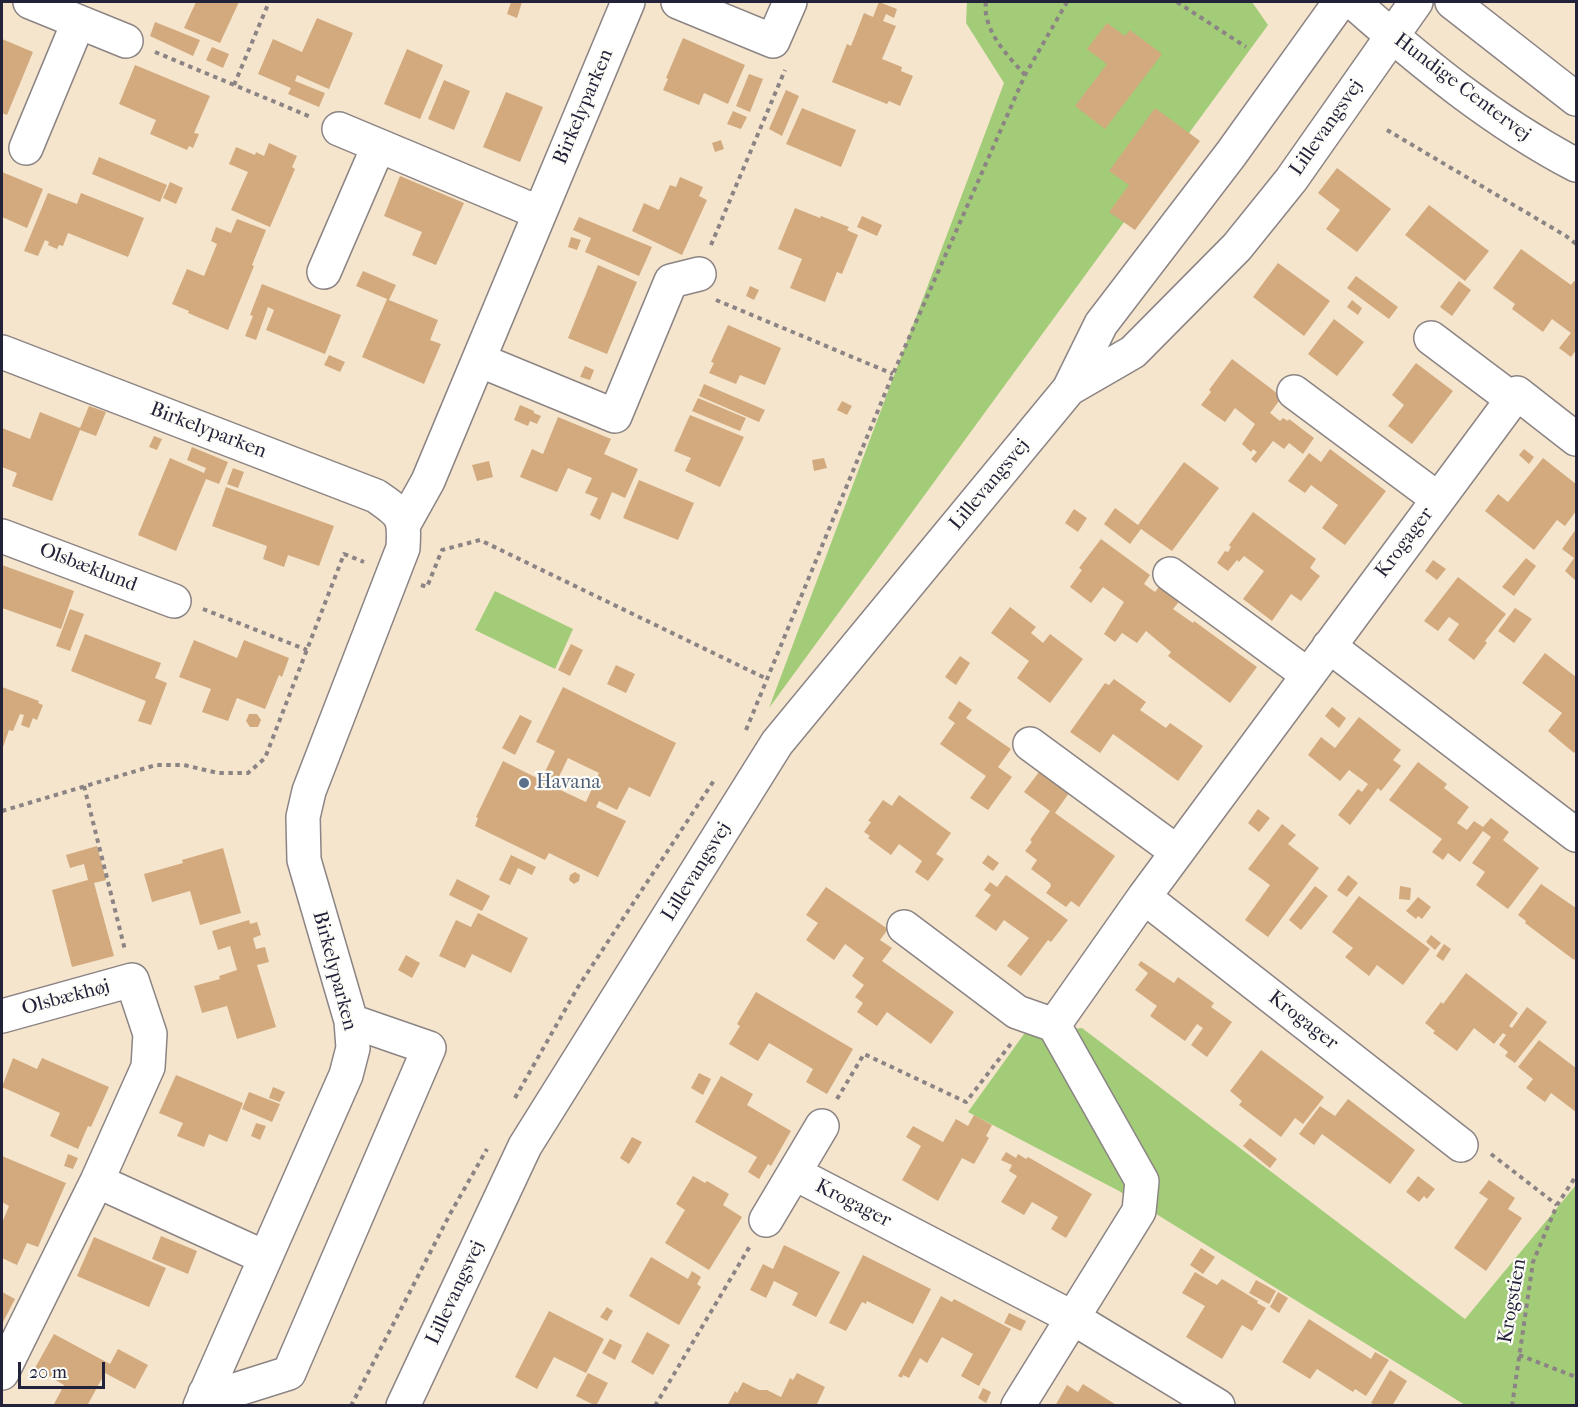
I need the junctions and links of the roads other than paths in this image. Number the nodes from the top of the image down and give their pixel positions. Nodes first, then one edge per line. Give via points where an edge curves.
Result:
1 (30, 2) edge
2 (628, 2) edge
3 (678, 2) edge
4 (790, 2) edge
5 (1340, 2) edge
6 (1353, 2) edge
7 (1416, 2) edge
8 (1452, 2) edge
9 (78, 22) junction
10 (1392, 36) junction
11 (126, 40) road end
12 (1576, 99) edge
13 (339, 129) road end
14 (378, 147) junction
15 (26, 148) dead end
16 (1576, 165) edge
17 (540, 213) junction
18 (324, 272) dead end
19 (685, 277) road end
20 (1431, 338) dead end
21 (2, 352) edge
22 (479, 360) junction
23 (1069, 389) junction
24 (1294, 392) dead end
25 (1512, 399) junction
26 (1576, 439) edge
27 (1438, 499) junction
28 (404, 524) junction
29 (2, 536) edge
30 (1170, 573) dead end
31 (174, 601) road end
32 (1329, 646) junction
33 (1308, 675) junction
34 (1030, 744) dead end
35 (1576, 835) edge
36 (1177, 852) junction
37 (1144, 897) junction
38 (904, 927) dead end
39 (2, 1016) edge
40 (351, 1021) junction
41 (1054, 1025) junction
42 (822, 1126) road end
43 (1461, 1145) road end
44 (794, 1173) junction
45 (97, 1181) junction
46 (766, 1220) road end
47 (264, 1257) junction
48 (1073, 1318) junction
49 (2, 1373) edge
50 (202, 1399) edge
51 (403, 1406) edge
52 (1018, 1406) edge
53 (1218, 1406) edge

1 - 9 street
2 - 17 street, Birkelyparken
3 - 4 street via 774,41
5 - 23 street, Lillevangsvej via 1231,154 1101,324
6 - 10 street, Hundige Centervej
7 - 10 street, Lillevangsvej
8 - 12 street
9 - 11 street
9 - 15 street
10 - 16 street, Hundige Centervej via 1485,111
10 - 23 street, Lillevangsvej via 1291,180 1230,254 1133,352
13 - 14 street
14 - 17 street
14 - 18 street
17 - 22 street, Birkelyparken
19 - 22 street via 615,416
20 - 25 street
21 - 28 street, Birkelyparken via 376,496 393,508
22 - 28 street, Birkelyparken via 428,481
23 - 51 street, Lillevangsvej via 777,743 525,1146
24 - 27 street, Krogager
25 - 26 street via 1517,393
25 - 27 street, Krogager
27 - 32 street, Krogager
28 - 40 street, Birkelyparken via 403,548 309,791 303,817 304,860
29 - 31 street, Olsbæklund
30 - 33 street
32 - 33 street, Krogager
32 - 35 street
33 - 36 street, Krogager
34 - 36 street
36 - 37 street, Krogager
37 - 41 street, Krogager
37 - 43 street, Krogager
38 - 41 street via 1017,1011
39 - 45 street, Olsbækhøj via 132,980 150,1034 148,1067
40 - 47 street, Birkelyparken via 353,1048 346,1075
40 - 50 street via 429,1048 289,1373
41 - 48 street via 1142,1181 1139,1211
42 - 44 street, Krogager
44 - 46 street, Krogager
44 - 48 street, Krogager
45 - 47 street
45 - 49 street, Olsbækhøj
47 - 50 street, Birkelyparken
48 - 52 street
48 - 53 street, Krogager

